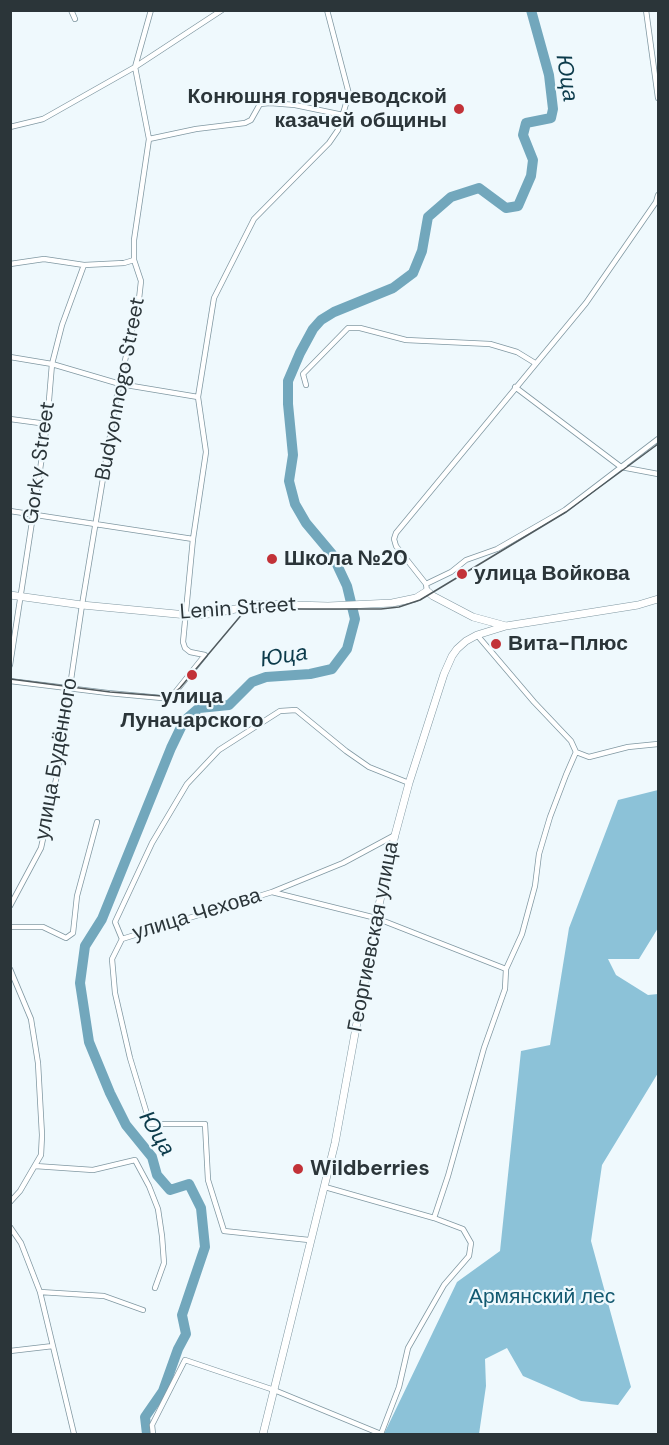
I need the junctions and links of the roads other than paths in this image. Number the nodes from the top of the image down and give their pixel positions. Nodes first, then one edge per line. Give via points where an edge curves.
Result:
1 (71, 10) edge
2 (151, 10) edge
3 (222, 10) edge
4 (327, 10) edge
5 (646, 10) edge
6 (75, 19) dead end
7 (135, 68) junction
8 (658, 98) edge
9 (343, 115) junction
10 (10, 127) edge
11 (149, 139) junction
12 (658, 195) edge
13 (134, 260) junction
14 (10, 264) edge
15 (84, 265) junction
16 (10, 357) edge
17 (535, 363) junction
18 (52, 364) junction
19 (120, 384) junction
20 (306, 385) dead end
21 (515, 387) junction
22 (198, 397) junction
23 (10, 419) edge
24 (47, 424) junction
25 (658, 440) edge
26 (621, 467) junction
27 (658, 474) edge
28 (10, 511) edge
29 (34, 514) junction
30 (96, 523) junction
31 (193, 539) junction
32 (427, 587) junction
33 (10, 595) edge
34 (22, 596) junction
35 (658, 599) edge
36 (82, 605) junction
37 (187, 615) junction
38 (473, 616) junction
39 (506, 626) junction
40 (477, 635) junction
41 (10, 665) edge
42 (10, 681) edge
43 (70, 688) junction
44 (658, 744) edge
45 (576, 752) junction
46 (409, 783) junction
47 (97, 822) dead end
48 (395, 835) junction
49 (272, 892) junction
50 (10, 906) edge
51 (376, 918) junction
52 (10, 927) edge
53 (122, 939) junction
54 (10, 969) edge
55 (506, 969) junction
56 (35, 1166) junction
57 (325, 1187) junction
58 (10, 1202) edge
59 (434, 1218) junction
60 (10, 1227) edge
61 (309, 1240) junction
62 (155, 1288) dead end
63 (40, 1293) junction
64 (143, 1310) dead end
65 (53, 1346) junction
66 (10, 1351) edge
67 (274, 1390) junction
68 (74, 1434) edge
69 (153, 1434) edge
70 (263, 1434) edge
71 (381, 1434) edge

1 - 6 street
2 - 7 street
3 - 7 street
4 - 9 street via 349,94
5 - 8 street
7 - 10 street via 43,119
7 - 11 street, Budyonnogo Street
9 - 11 street via 295,105 260,104 245,123
9 - 22 street via 329,143 254,219 214,298
11 - 13 street, Budyonnogo Street
12 - 17 street via 586,303
13 - 15 street
13 - 19 street, Budyonnogo Street via 141,281 139,299
14 - 15 street via 44,260
15 - 18 street, Gorky Street
16 - 18 street
17 - 20 street via 517,352 490,344 406,340 348,328 303,374
17 - 21 street
18 - 19 street
18 - 24 street, Gorky Street
19 - 22 street
19 - 30 street, Budyonnogo Street
21 - 26 street
21 - 32 street via 396,533 396,546
22 - 31 street via 206,452
23 - 24 street
24 - 29 street, Gorky Street
25 - 26 street
26 - 27 street
26 - 32 street via 565,510 497,549 466,560
28 - 29 street
29 - 30 street
29 - 34 street, Gorky Street
30 - 31 street
30 - 36 street, Budyonnogo Street
31 - 37 street
32 - 37 main road, Lenin Street via 416,598 392,603 261,604
32 - 38 main road
33 - 34 main road, Lenin Street
34 - 36 main road, Lenin Street
34 - 41 street, Gorky Street
35 - 39 main road, Георгиевская улица
36 - 37 main road, Lenin Street
36 - 43 street, улица Будённого
37 - 43 street via 185,648 205,655 173,695 162,698
38 - 39 main road
38 - 40 main road
39 - 40 main road, Георгиевская улица
40 - 45 street via 571,741
40 - 46 main road, Георгиевская улица via 459,646 452,656
42 - 43 street
43 - 50 street, улица Будённого via 41,849
44 - 45 street via 589,757
45 - 55 street via 550,817 522,934
46 - 48 main road, Георгиевская улица
46 - 53 street via 369,767 296,710 280,711 219,750 187,784 152,843 115,922
47 - 52 street via 77,896 73,933 66,938 43,927
48 - 49 street, улица Чехова via 343,864
48 - 51 main road, Георгиевская улица
49 - 51 street, улица Чехова
49 - 53 street, улица Чехова
51 - 55 street, улица Чехова
51 - 57 main road, Георгиевская улица
53 - 61 street via 112,959 115,993 150,1124 205,1124 208,1180 224,1231
54 - 56 street via 31,1019 38,1063 41,1155
55 - 59 street via 506,989 484,1048
56 - 58 street
56 - 62 street via 93,1170 135,1160 158,1209 164,1263
57 - 59 street
57 - 61 main road, Георгиевская улица
59 - 71 street via 463,1229 471,1244 469,1256 444,1285 408,1348 399,1387
60 - 63 street via 21,1243
61 - 67 main road, Георгиевская улица
63 - 64 street via 104,1296
63 - 65 street
65 - 66 street
65 - 68 street
67 - 69 street via 185,1360 152,1425
67 - 70 main road, Георгиевская улица
67 - 71 street

